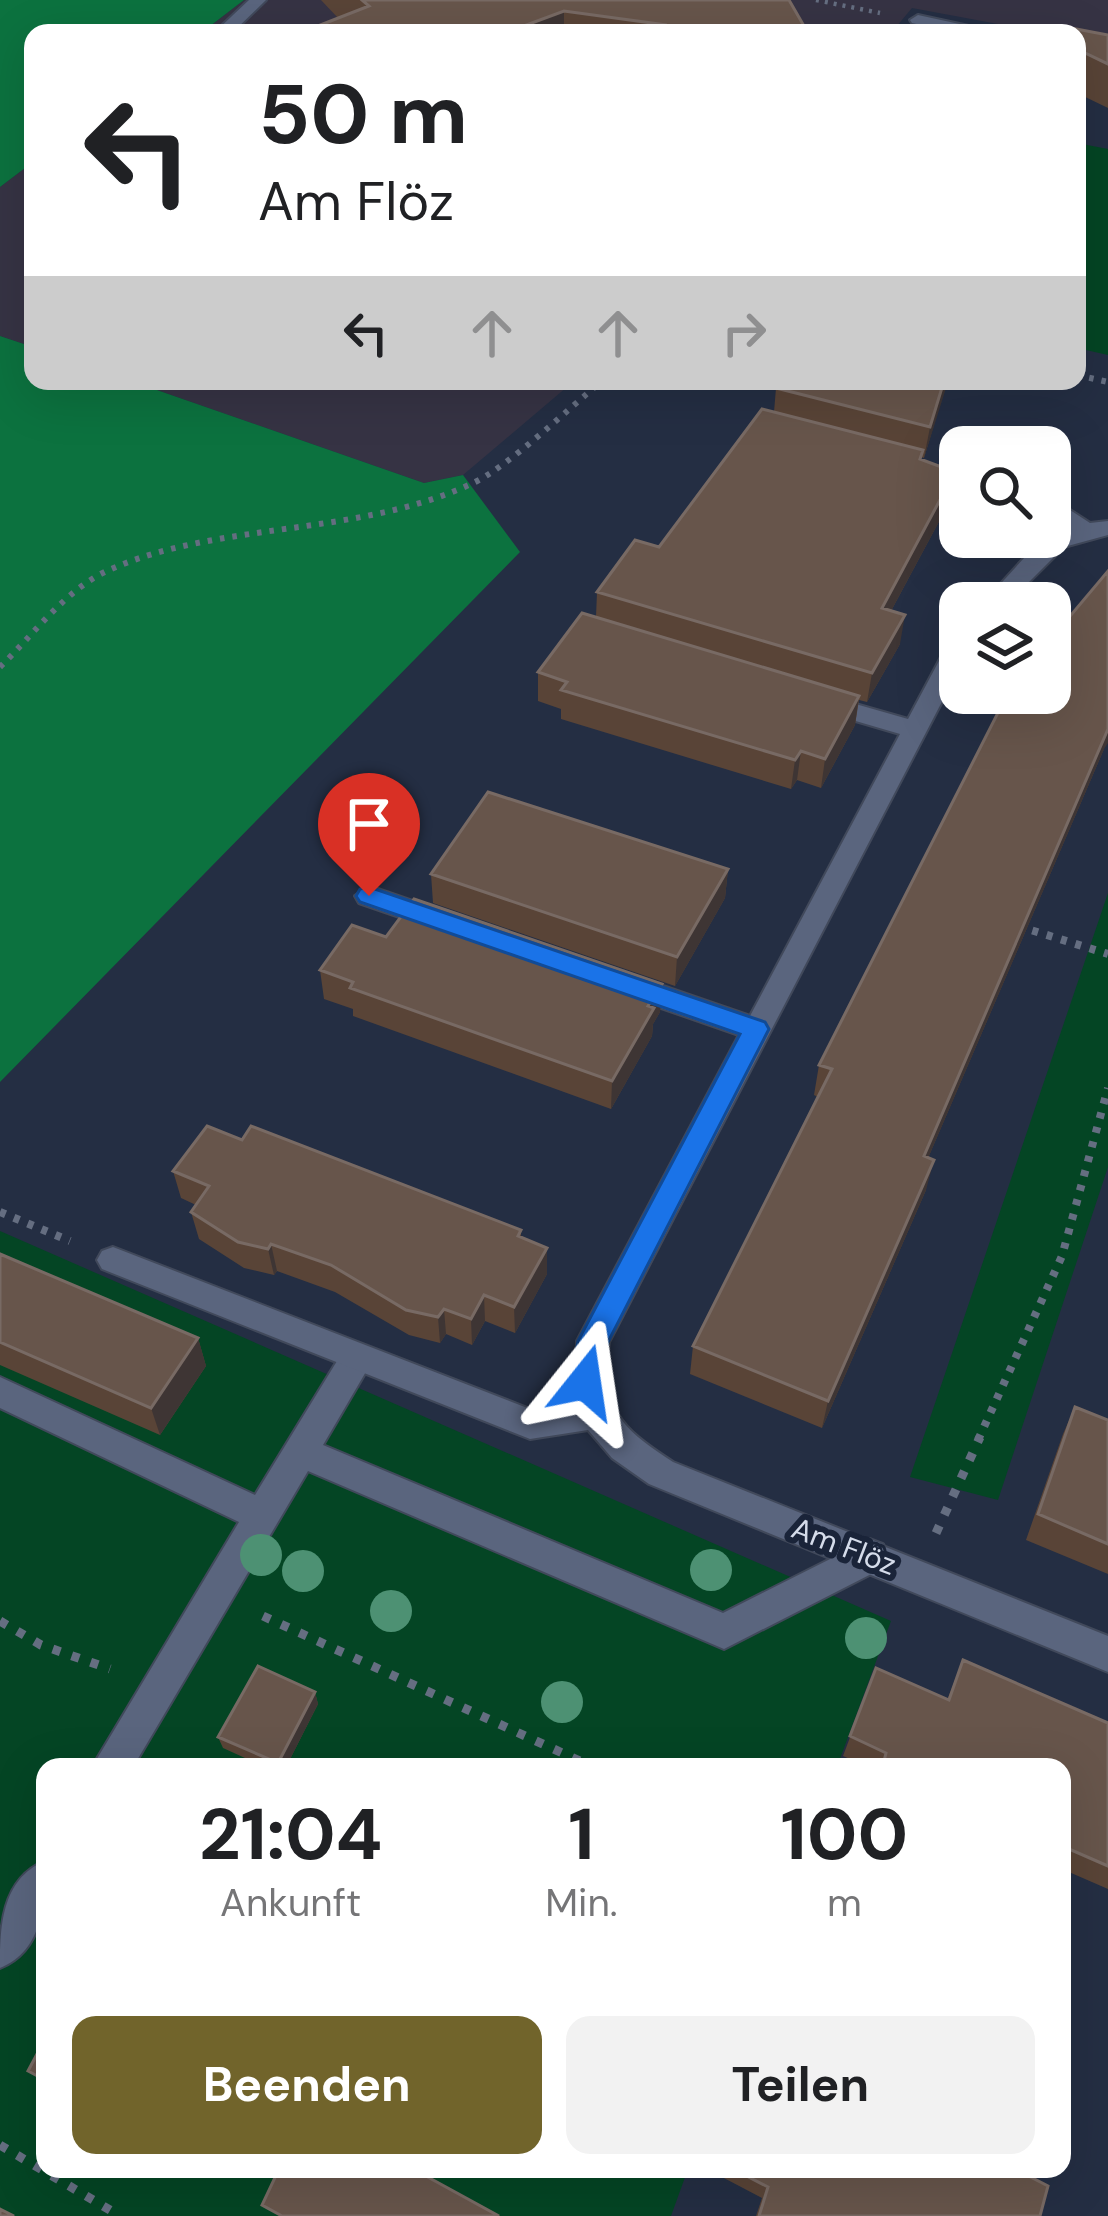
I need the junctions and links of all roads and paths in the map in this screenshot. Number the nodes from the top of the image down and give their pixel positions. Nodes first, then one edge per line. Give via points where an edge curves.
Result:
1 (258, 0) edge
2 (816, 0) edge
3 (918, 20) joint
4 (232, 24) edge
5 (937, 24) edge
6 (591, 390) edge
7 (1071, 521) edge
8 (1108, 528) edge
9 (1083, 530) junction
10 (1012, 582) edge
11 (0, 667) edge
12 (939, 681) edge
13 (802, 696) edge
14 (912, 729) junction
15 (369, 896) dead end
16 (996, 919) edge
17 (476, 933) edge
18 (1108, 954) edge
19 (605, 977) edge
20 (755, 1029) junction
21 (1108, 1088) edge
22 (0, 1211) edge
23 (113, 1260) joint
24 (357, 1358) junction
25 (0, 1391) edge
26 (596, 1414) junction
27 (298, 1451) junction
28 (259, 1514) junction
29 (869, 1556) junction
30 (916, 1574) junction
31 (212, 1592) junction
32 (0, 1621) edge
33 (1108, 1654) edge
34 (157, 1686) junction
35 (116, 1758) edge
36 (573, 1758) edge
37 (36, 1894) edge
38 (0, 1948) edge
39 (0, 2145) edge
40 (36, 2166) edge
41 (56, 2178) edge
42 (120, 2216) edge

1 - 4 street
2 - 3 path
3 - 5 street
6 - 11 path via 477,482 374,515 108,570
7 - 9 street
8 - 9 street
9 - 10 street via 1040,550
12 - 14 street
13 - 14 street
14 - 20 street
15 - 17 street
16 - 18 path
19 - 20 street
20 - 26 street via 593,1341 585,1382
21 - 30 path via 1062,1256
22 - 23 path
23 - 24 street
24 - 26 street via 530,1424
24 - 27 street
25 - 28 street
26 - 29 street, Am Flöz via 626,1452 661,1473
27 - 28 street
27 - 29 street via 724,1631
28 - 31 street
29 - 30 street, Am Flöz
30 - 33 street, Am Flöz
31 - 34 street
31 - 36 path
32 - 34 path via 41,1645
34 - 35 street
37 - 38 street
39 - 40 path
41 - 42 path

